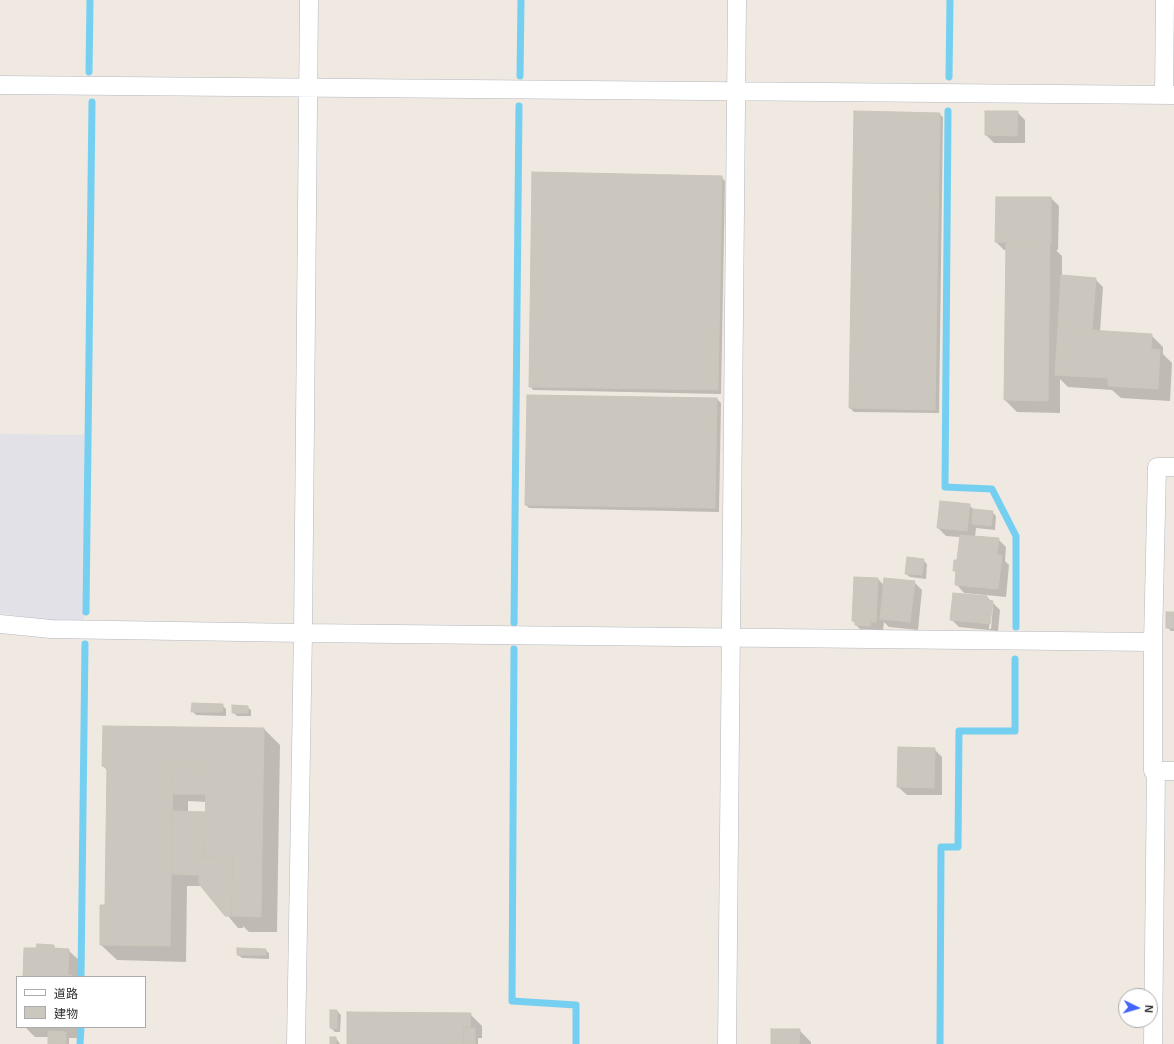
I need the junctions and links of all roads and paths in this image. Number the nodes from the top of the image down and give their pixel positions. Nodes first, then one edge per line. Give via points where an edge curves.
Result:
1 (308, 0) edge
2 (737, 0) edge
3 (1165, 0) edge
4 (0, 85) edge
5 (308, 87) junction
6 (736, 92) junction
7 (1169, 95) edge
8 (1174, 467) edge
9 (0, 624) edge
10 (303, 633) junction
11 (731, 637) junction
12 (1153, 642) junction
13 (1165, 771) edge
14 (296, 1044) edge
15 (727, 1044) edge
16 (1153, 1044) edge

1 - 5 street
2 - 6 street
3 - 7 street
4 - 5 street
5 - 6 street
5 - 10 street
6 - 7 street
6 - 11 street
8 - 12 street via 1157,467
9 - 10 street via 51,629
10 - 11 street
10 - 14 street
11 - 12 street
11 - 15 street
12 - 13 street via 1153,771
13 - 16 street

